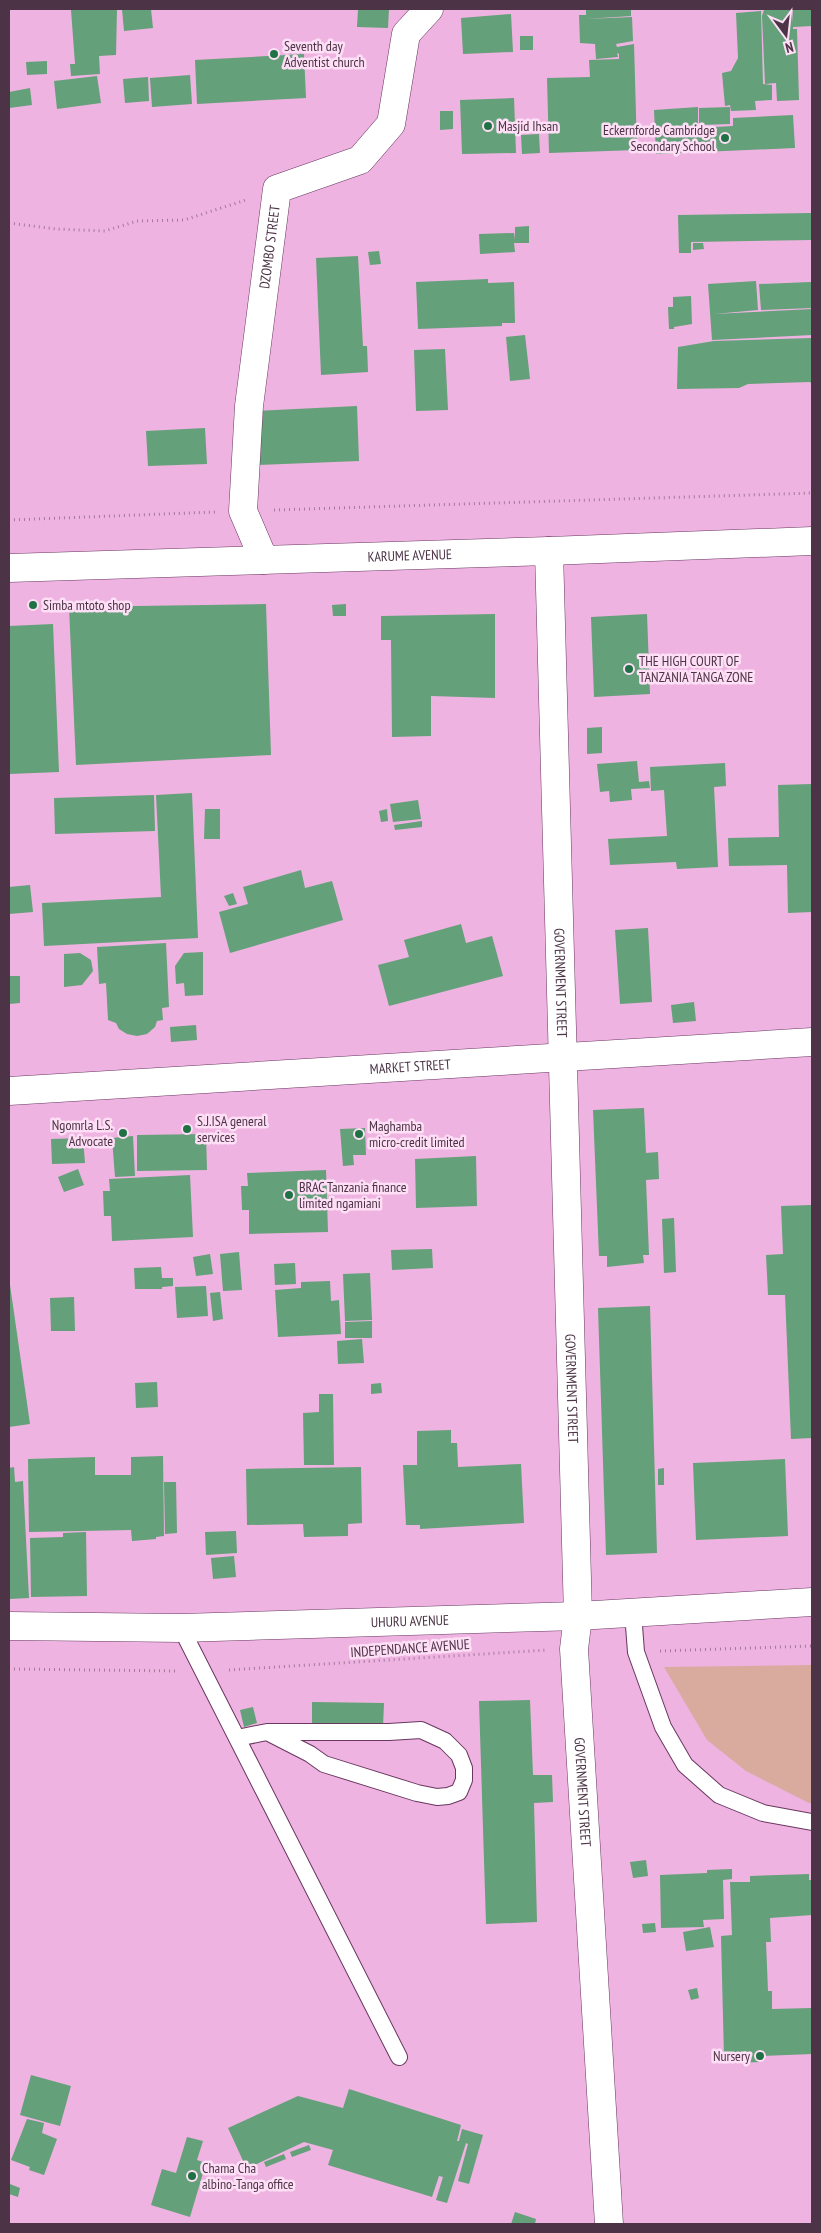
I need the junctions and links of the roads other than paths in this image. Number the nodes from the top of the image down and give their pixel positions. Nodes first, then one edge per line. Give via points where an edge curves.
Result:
1 (429, 9) edge
2 (812, 540) edge
3 (549, 551) junction
4 (264, 560) junction
5 (9, 568) edge
6 (812, 1042) edge
7 (563, 1055) junction
8 (9, 1091) edge
9 (812, 1602) edge
10 (633, 1613) junction
11 (578, 1616) junction
12 (9, 1626) edge
13 (181, 1628) junction
14 (267, 1732) junction
15 (237, 1738) junction
16 (812, 1822) edge
17 (399, 2057) dead end
18 (609, 2224) edge

1 - 4 street, DZOMBO STREET via 406,34 391,124 360,160 277,189 249,406 243,511
2 - 3 street, KARUME AVENUE
3 - 4 street, KARUME AVENUE
3 - 7 street, GOVERNMENT STREET
4 - 5 street, KARUME AVENUE
6 - 7 street, MARKET STREET
7 - 8 street, MARKET STREET
7 - 11 street, GOVERNMENT STREET
9 - 10 street, UHURU AVENUE
10 - 11 street, UHURU AVENUE
10 - 16 lane via 636,1652 663,1727 685,1765 719,1795 762,1813
11 - 13 street, UHURU AVENUE
11 - 18 street, GOVERNMENT STREET via 574,1649
12 - 13 street, UHURU AVENUE
13 - 15 lane
14 - 14 lane via 421,1730 445,1740 458,1755 464,1768 464,1780 459,1792 448,1796 417,1793 324,1764
14 - 15 lane
15 - 17 lane

